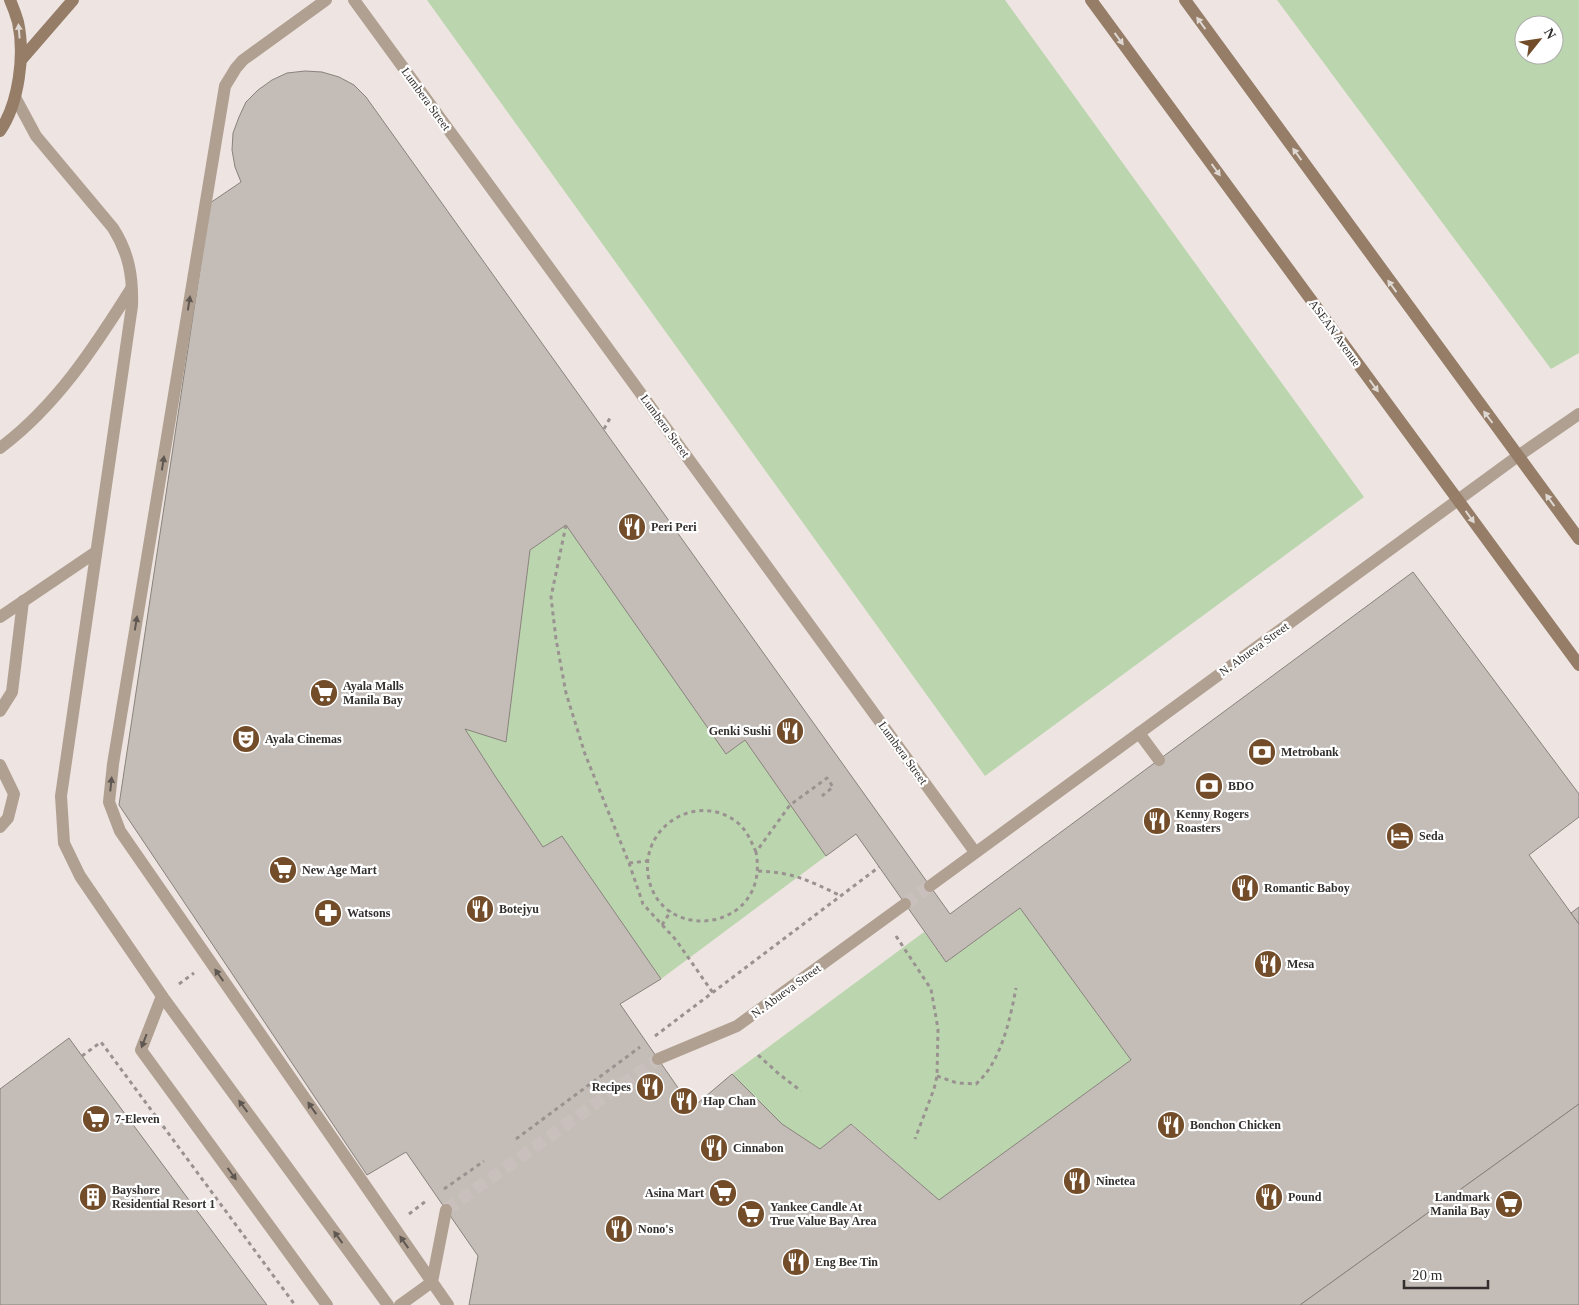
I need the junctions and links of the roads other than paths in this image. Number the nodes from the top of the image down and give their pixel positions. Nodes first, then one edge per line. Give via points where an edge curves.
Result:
1 (10, 0) edge
2 (73, 0) edge
3 (326, 0) edge
4 (354, 0) edge
5 (1091, 0) edge
6 (1185, 0) edge
7 (21, 60) junction
8 (15, 97) junction
9 (0, 131) edge
10 (133, 286) junction
11 (1579, 414) edge
12 (0, 448) edge
13 (1518, 456) junction
14 (1458, 500) junction
15 (1579, 539) edge
16 (96, 552) junction
17 (23, 601) junction
18 (0, 617) edge
19 (1579, 665) edge
20 (0, 712) edge
21 (1139, 733) junction
22 (1159, 760) dead end
23 (0, 766) edge
24 (0, 826) edge
25 (975, 852) junction
26 (930, 886) tunnel mouth
27 (905, 904) tunnel mouth
28 (162, 996) junction
29 (658, 1059) tunnel mouth
30 (446, 1210) tunnel mouth
31 (432, 1282) junction
32 (448, 1304) edge
33 (327, 1305) edge
34 (388, 1305) edge
35 (400, 1305) edge

7 -> 1 street via 18,23
2 - 7 street
31 -> 3 street via 120,831 109,802 226,86 243,60
4 - 25 street, Lumbera Street
5 -> 14 street, ASEAN Avenue
13 -> 6 street
7 - 8 street
8 - 9 street
8 - 10 street via 36,136 113,228 131,268
10 - 12 street via 71,380 23,431
10 - 16 street
11 - 13 street, N. Abueva Street
13 - 14 street, N. Abueva Street
15 -> 13 street
14 -> 19 street, ASEAN Avenue
14 - 21 street, N. Abueva Street
16 - 17 street
16 - 28 street via 61,796 64,844 80,876
17 - 18 street
17 - 20 street via 12,692
21 - 22 street
21 - 25 street, N. Abueva Street
23 - 24 street via 14,794 8,818
25 - 26 street, N. Abueva Street
27 - 29 street, N. Abueva Street via 737,1026
28 -> 33 street via 141,1050
34 -> 28 street
30 - 31 street
31 - 32 street
31 - 35 street

